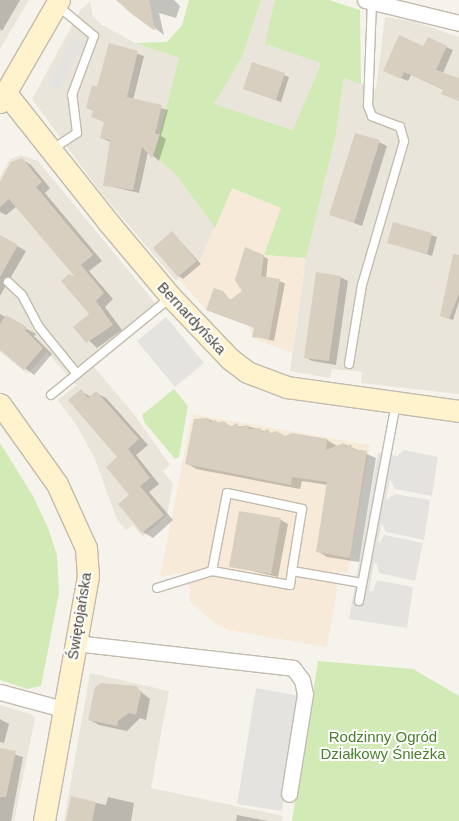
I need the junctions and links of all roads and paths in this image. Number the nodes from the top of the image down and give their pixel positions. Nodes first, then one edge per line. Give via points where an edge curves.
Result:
1 (368, 1) edge
2 (57, 2) edge
3 (459, 23) edge
4 (3, 97) edge
5 (52, 150) junction
6 (8, 282) dead end
7 (171, 297) junction
8 (349, 364) dead end
9 (77, 374) junction
10 (51, 395) dead end
11 (0, 404) edge
12 (396, 404) junction
13 (459, 411) edge
14 (292, 570) junction
15 (212, 571) junction
16 (362, 584) junction
17 (157, 588) dead end
18 (359, 601) dead end
19 (76, 644) junction
20 (0, 692) edge
21 (63, 709) junction
22 (289, 794) dead end
23 (44, 821) edge

1 - 3 street
1 - 8 lane via 368,106 372,116 400,127 404,141 362,285
2 - 4 street
2 - 5 lane via 94,36 72,95 77,132
4 - 5 street, Bernardyńska
5 - 7 street, Bernardyńska
6 - 9 lane via 22,296 38,327
7 - 9 lane
7 - 12 street, Bernardyńska via 230,359 266,381
9 - 10 lane
11 - 19 street, Świętojańska via 57,484 86,548 88,576
12 - 13 street, Bernardyńska
12 - 16 lane
14 - 15 lane via 290,585
14 - 15 lane via 302,509 227,493
14 - 16 lane
15 - 17 lane
16 - 18 lane
19 - 21 street, Świętojańska
19 - 22 street via 293,668 302,680 305,694
20 - 21 street
21 - 23 street, Świętojańska

